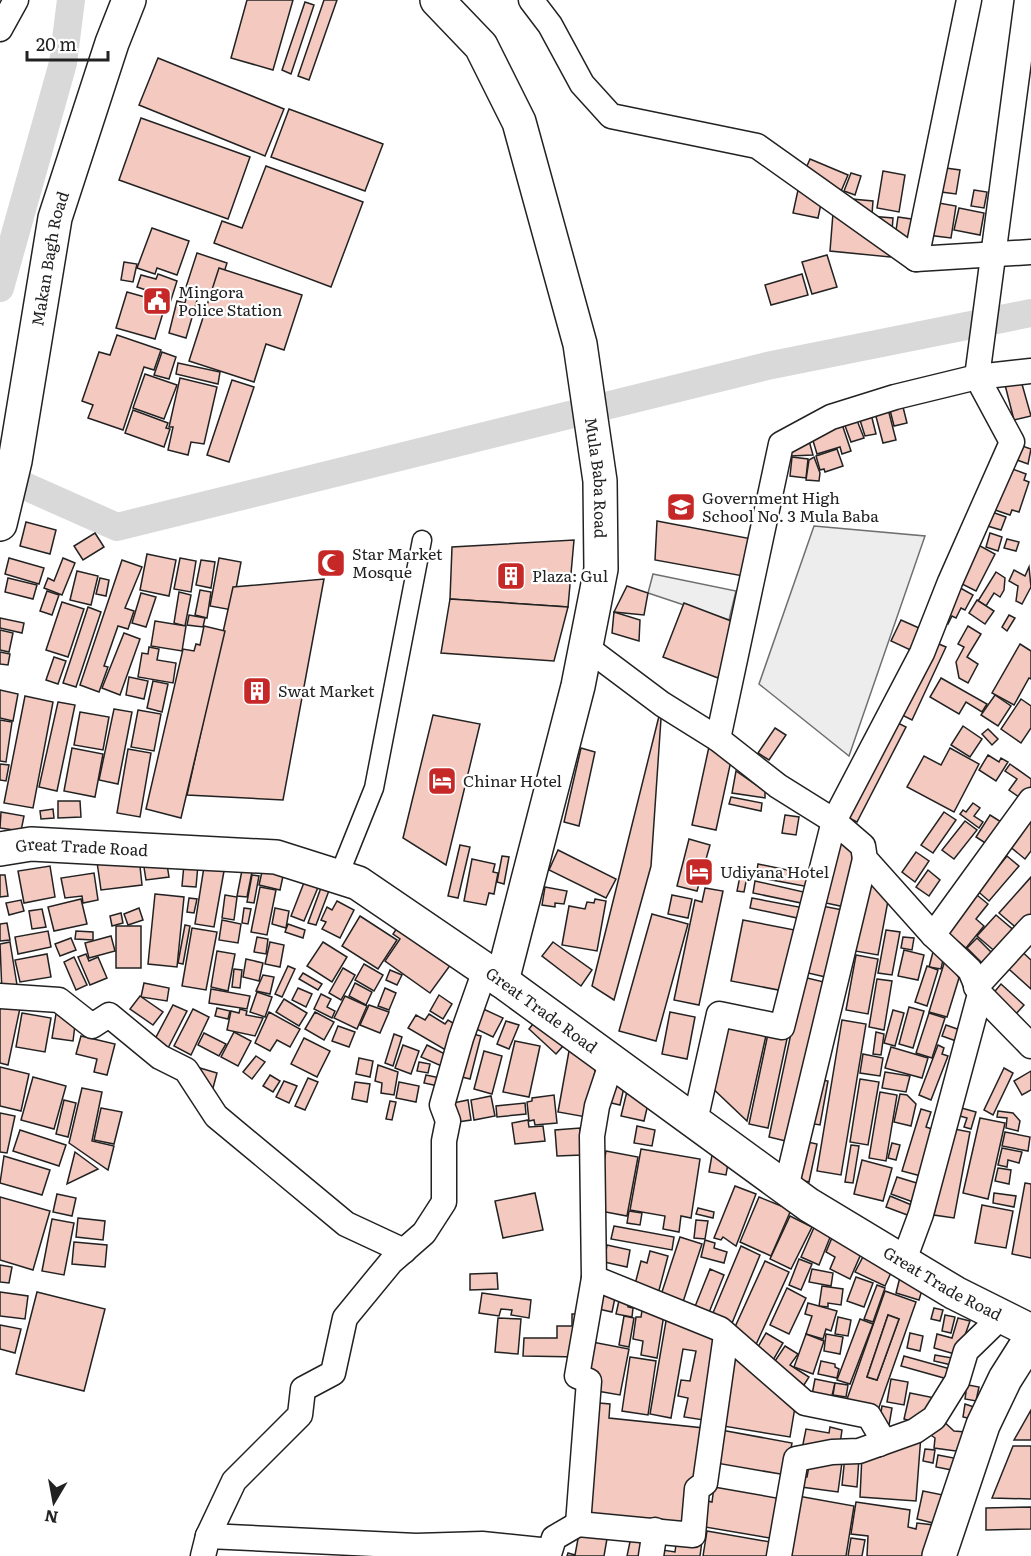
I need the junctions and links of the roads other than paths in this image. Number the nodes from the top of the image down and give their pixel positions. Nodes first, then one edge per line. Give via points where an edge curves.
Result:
1 (16, 0) edge
2 (129, 0) edge
3 (437, 0) edge
4 (531, 0) edge
5 (969, 0) edge
6 (1027, 0) edge
7 (0, 29) edge
8 (1031, 252) edge
9 (992, 254) junction
10 (916, 259) junction
11 (1031, 371) edge
12 (977, 377) junction
13 (1, 520) edge
14 (422, 540) dead end
15 (586, 647) junction
16 (718, 740) junction
17 (1031, 800) edge
18 (834, 821) junction
19 (0, 849) edge
20 (865, 859) junction
21 (339, 875) junction
22 (1031, 927) edge
23 (933, 935) junction
24 (493, 976) junction
25 (978, 991) junction
26 (0, 996) edge
27 (1031, 1046) edge
28 (612, 1061) junction
29 (694, 1121) junction
30 (786, 1188) junction
31 (404, 1251) junction
32 (904, 1260) junction
33 (594, 1278) junction
34 (1002, 1316) junction
35 (1031, 1331) edge
36 (726, 1335) junction
37 (1031, 1338) edge
38 (879, 1444) junction
39 (578, 1524) junction
40 (654, 1530) junction
41 (206, 1546) edge
42 (651, 1556) edge
43 (779, 1556) edge
44 (939, 1556) edge

1 - 7 street
2 - 13 main road, Makan Bagh Road via 55,218 15,460
3 - 15 main road, Mula Baba Road via 481,46 519,122 580,344 600,481 601,569
4 - 10 street via 582,84 611,116 757,146
5 - 10 street
6 - 9 street
8 - 9 street
9 - 10 street
9 - 12 street
11 - 12 street
12 - 16 street via 831,417 781,444
12 - 18 street via 1012,442 922,653
14 - 21 street via 374,788
15 - 16 street
15 - 24 main road, Mula Baba Road
16 - 18 street via 777,786
17 - 23 street
18 - 20 street via 862,846
18 - 29 street via 782,1027 719,1014
19 - 21 main road, Great Trade Road via 32,844 276,857
20 - 23 street
20 - 30 street
21 - 24 main road, Great Trade Road via 358,883
22 - 25 street
23 - 25 street via 970,970
24 - 28 main road, Great Trade Road
24 - 31 street via 461,1038 442,1105 448,1121 444,1141 444,1202 424,1233
25 - 27 street
25 - 32 street via 921,1214
26 - 31 street via 59,1000 92,1026 109,1015 160,1057 186,1070 216,1116 346,1224
28 - 29 main road, Great Trade Road
28 - 33 street via 592,1136
29 - 30 main road, Great Trade Road
30 - 32 main road, Great Trade Road
31 - 41 street via 345,1318 333,1373 303,1389 300,1415 234,1481
32 - 34 main road, Great Trade Road via 955,1293
33 - 36 street via 720,1329
33 - 39 street via 577,1376 589,1381
34 - 35 main road, Great Trade Road
34 - 38 street via 966,1351 957,1381 934,1418 915,1431
36 - 38 street via 805,1402 869,1416 879,1433
36 - 40 street via 705,1483 697,1489 693,1535
37 - 44 main road via 983,1425
38 - 43 street via 859,1451 796,1459
39 - 40 street
39 - 41 street via 554,1539 550,1551 482,1544
40 - 42 street

